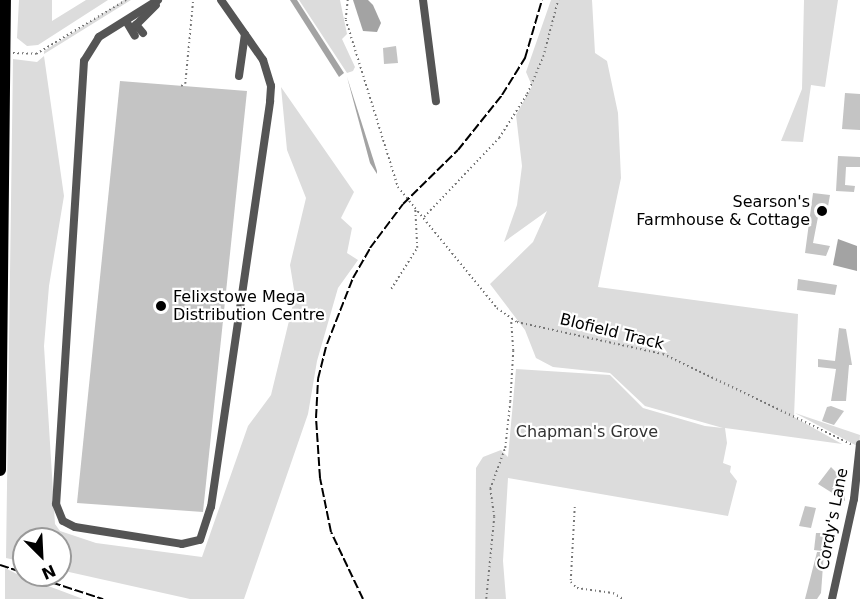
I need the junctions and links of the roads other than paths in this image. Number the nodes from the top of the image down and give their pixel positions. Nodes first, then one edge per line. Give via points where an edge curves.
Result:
1 (5, 0) edge
2 (159, 0) edge
3 (221, 0) edge
4 (423, 0) edge
5 (126, 21) junction
6 (245, 34) junction
7 (239, 76) dead end
8 (436, 101) dead end
9 (860, 446) edge
10 (0, 470) edge
11 (832, 599) edge

1 - 10 highway
2 - 5 street
2 - 5 street via 136,25 139,35
3 - 6 street
4 - 8 street
5 - 6 street via 93,44 81,72 56,504 63,521 75,527 182,544 200,540 211,507 270,101 268,73
6 - 7 street
9 - 11 street, Cordy's Lane via 854,499

